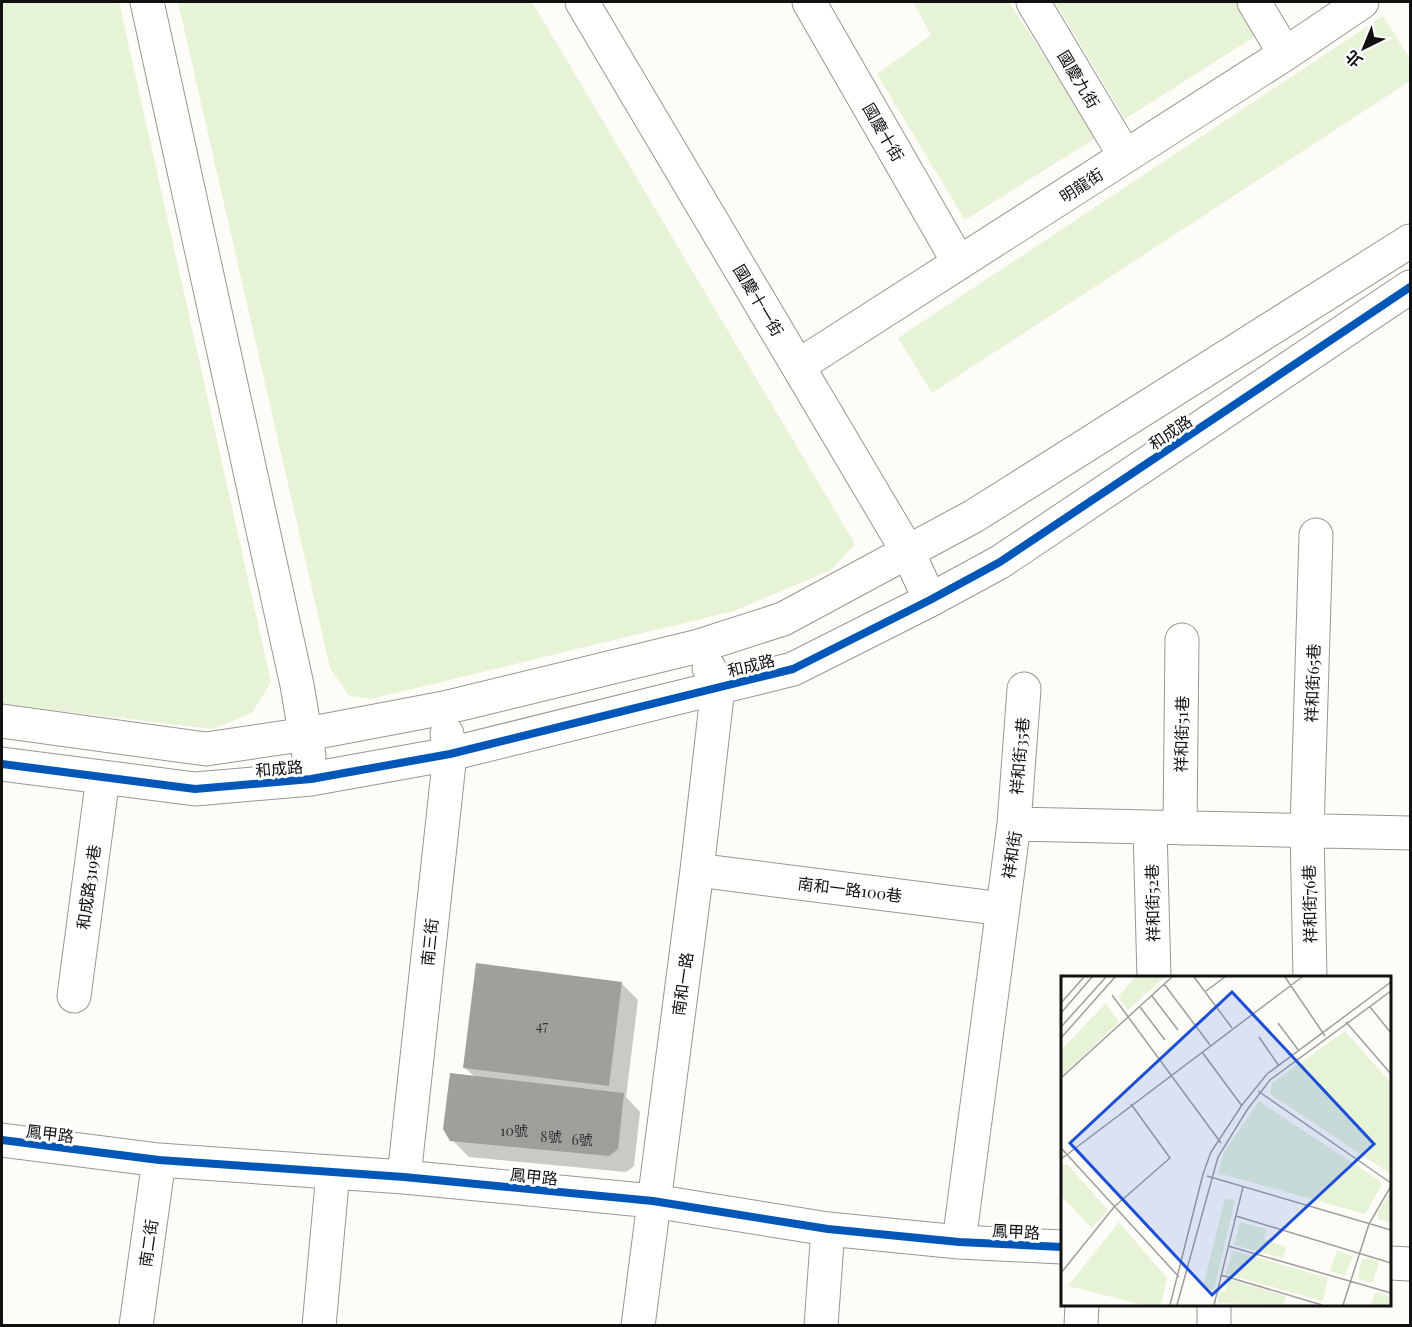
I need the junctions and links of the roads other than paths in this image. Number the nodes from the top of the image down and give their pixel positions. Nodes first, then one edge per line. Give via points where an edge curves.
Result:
1 (147, 2) edge
2 (582, 2) edge
3 (808, 2) edge
4 (1033, 2) edge
5 (1254, 2) edge
6 (1362, 2) edge
7 (1285, 54) junction
8 (1125, 156) junction
9 (1410, 241) edge
10 (959, 263) junction
11 (1410, 287) edge
12 (798, 366) junction
13 (1316, 535) dead end
14 (908, 552) junction
15 (930, 600) junction
16 (1182, 640) dead end
17 (699, 646) junction
18 (718, 687) junction
19 (1024, 689) dead end
20 (444, 708) junction
21 (2, 721) edge
22 (307, 734) junction
23 (450, 754) junction
24 (2, 764) edge
25 (103, 777) junction
26 (311, 779) junction
27 (1014, 824) junction
28 (1165, 828) junction
29 (1307, 830) junction
30 (1410, 833) edge
31 (697, 870) junction
32 (1003, 909) junction
33 (1154, 976) edge
34 (1310, 976) edge
35 (74, 996) dead end
36 (2, 1140) edge
37 (159, 1160) junction
38 (333, 1172) junction
39 (404, 1177) junction
40 (653, 1201) junction
41 (828, 1229) junction
42 (959, 1242) junction
43 (1061, 1247) edge
44 (1391, 1263) edge
45 (1410, 1264) edge
46 (1082, 1306) edge
47 (1214, 1306) edge
48 (136, 1326) edge
49 (319, 1326) edge
50 (638, 1326) edge
51 (821, 1326) edge
52 (1081, 1326) edge
53 (1214, 1326) edge

1 - 22 street
2 - 12 street, 國慶十一街
3 - 10 street, 國慶十街
4 - 8 street, 國慶九街
5 - 7 street
6 - 7 street, 明龍街
7 - 8 street, 明龍街
8 - 10 street, 明龍街
9 - 14 street, 和成路 via 974,516
10 - 12 street, 明龍街
11 - 15 street, 和成路 via 1000,562
12 - 14 street, 國慶十一街
13 - 29 street, 祥和街65巷
14 - 15 street, 國慶十一街
14 - 17 street, 和成路 via 783,619
15 - 18 street, 和成路 via 793,669
16 - 28 street, 祥和街51巷
17 - 18 street
17 - 20 street, 和成路
18 - 23 street, 和成路
18 - 31 street, 南和一路
19 - 27 street, 祥和街35巷
20 - 22 street, 和成路
20 - 23 street, 南三街
21 - 22 street, 和成路 via 206,749
22 - 26 street
23 - 26 street, 和成路
23 - 39 street, 南三街
24 - 25 street, 和成路
25 - 26 street, 和成路 via 195,789
25 - 35 street, 和成路319巷
27 - 28 street, 祥和街
27 - 32 street, 祥和街
28 - 29 street, 祥和街
28 - 33 street, 祥和街52巷
29 - 30 street, 祥和街
29 - 34 street, 祥和街76巷
31 - 32 street, 南和一路100巷
31 - 40 street, 南和一路
32 - 42 street, 祥和街
36 - 37 street, 鳳甲路
37 - 38 street, 鳳甲路
37 - 48 street, 南二街
38 - 39 street, 鳳甲路
38 - 49 street
39 - 40 street, 鳳甲路
40 - 41 street, 鳳甲路
40 - 50 street, 南和一路
41 - 42 street, 鳳甲路
41 - 51 street
42 - 43 street, 鳳甲路
44 - 45 street
46 - 52 street
47 - 53 street

